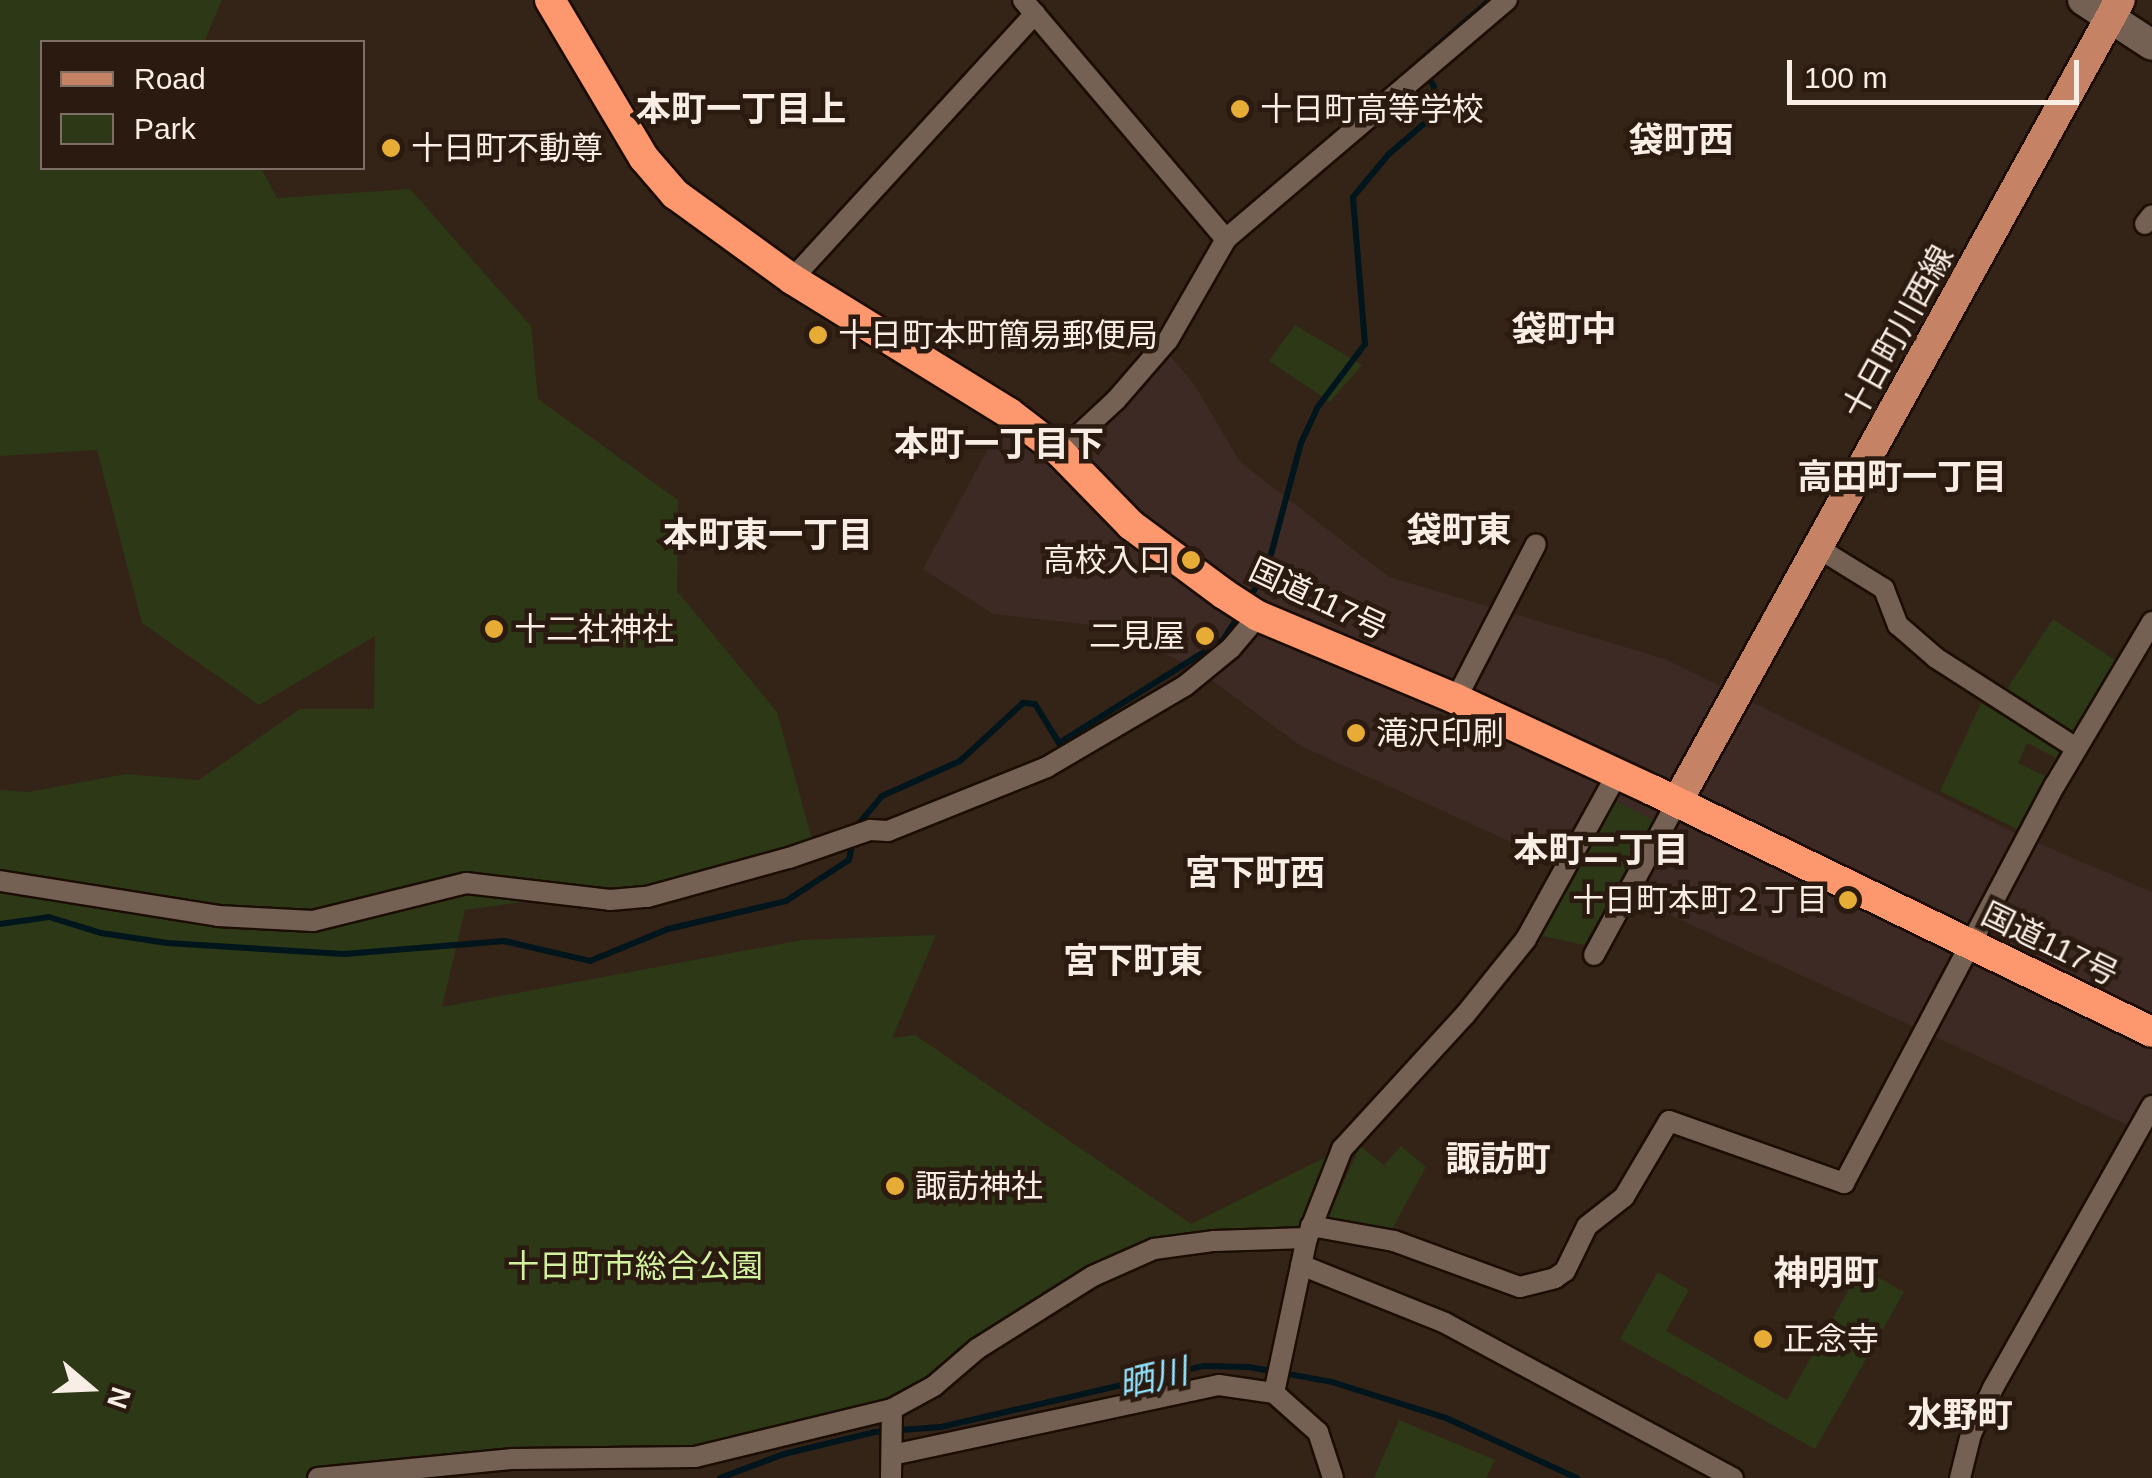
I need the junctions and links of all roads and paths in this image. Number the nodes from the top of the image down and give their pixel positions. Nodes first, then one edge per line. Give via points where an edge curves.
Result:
1 (550, 0) edge
2 (1507, 0) edge
3 (2083, 0) edge
4 (1029, 7) edge
5 (2116, 8) edge
6 (2152, 44) edge
7 (1226, 240) junction
8 (792, 279) junction
9 (1060, 452) junction
10 (1536, 544) dead end
11 (1818, 548) junction
12 (1258, 616) junction
13 (2152, 622) edge
14 (1456, 699) junction
15 (2076, 748) junction
16 (1617, 774) junction
17 (1677, 802) junction
18 (0, 881) edge
19 (1970, 944) junction
20 (1594, 954) dead end
21 (2152, 1032) edge
22 (2152, 1106) edge
23 (1309, 1232) junction
24 (1301, 1265) junction
25 (1275, 1387) junction
26 (892, 1409) junction
27 (892, 1454) junction
28 (515, 1469) edge
29 (318, 1478) edge
30 (891, 1478) edge
31 (1333, 1478) edge
32 (1733, 1478) edge
33 (1960, 1478) edge

1 - 8 highway, 国道117号 via 644,158 675,194
2 - 7 street
3 - 5 street
4 - 7 street
4 - 8 street
5 - 6 street
5 - 11 main road, 十日町川西線
7 - 9 street via 1168,340
8 - 9 highway, 国道117号
9 - 12 highway, 国道117号 via 1131,525
10 - 14 street
11 - 15 street via 1884,589 1898,625 1936,658
11 - 17 main road, 十日町川西線
12 - 14 highway, 国道117号
12 - 18 street via 1186,685 1047,767 888,831 870,830 648,897 610,900 466,883 313,921 218,916
13 - 15 street
14 - 16 highway, 国道117号
15 - 19 street
16 - 17 highway, 国道117号
16 - 23 street via 1526,940 1342,1149
17 - 19 highway, 国道117号
17 - 20 street
19 - 21 highway, 国道117号
19 - 23 street via 1844,1183 1669,1120 1624,1198 1587,1226 1555,1278 1520,1287 1394,1240
22 - 33 street via 1993,1388
23 - 24 street
23 - 26 street via 1154,1249 1032,1313
24 - 25 street
24 - 32 street via 1445,1323
25 - 27 street via 1219,1386
25 - 31 street via 1318,1432
26 - 27 street
26 - 28 street via 696,1458
27 - 30 street
28 - 29 street

